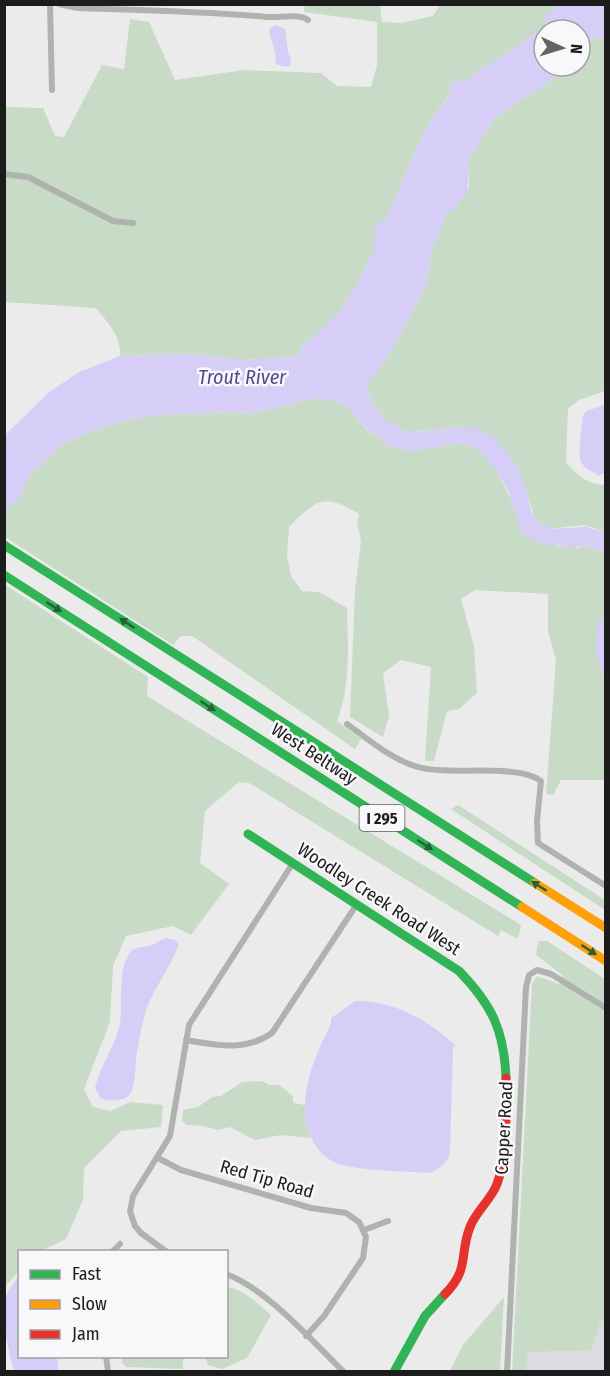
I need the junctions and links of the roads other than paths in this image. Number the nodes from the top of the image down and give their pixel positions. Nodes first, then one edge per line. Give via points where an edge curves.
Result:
1 (50, 4) edge
2 (59, 4) edge
3 (308, 20) dead end
4 (52, 90) dead end
5 (4, 174) edge
6 (133, 223) dead end
7 (4, 544) edge
8 (4, 575) edge
9 (347, 724) dead end
10 (248, 834) dead end
11 (293, 863) junction
12 (606, 886) edge
13 (357, 904) junction
14 (606, 928) edge
15 (606, 961) edge
16 (606, 1008) edge
17 (186, 1040) junction
18 (158, 1158) junction
19 (388, 1221) dead end
20 (364, 1230) junction
21 (120, 1244) dead end
22 (113, 1250) edge
23 (166, 1250) edge
24 (228, 1275) edge
25 (306, 1336) junction
26 (344, 1371) edge
27 (394, 1371) edge
28 (507, 1371) edge

1 - 4 street
2 - 3 street
5 - 6 street via 28,177 113,221
14 -> 7 main road, West Beltway / I 295
8 -> 15 main road, West Beltway / I 295
9 - 12 street via 416,767 534,776 541,782 538,843
10 - 11 main road, Woodley Creek Road West
11 - 13 main road, Woodley Creek Road West
11 - 17 street via 194,1016
13 - 17 street via 272,1033 227,1047
13 - 27 main road, Woodley Creek Road West via 459,971 485,1000 499,1027 506,1054 501,1172 492,1195 471,1224 461,1273 426,1314
16 - 28 street, Capper Road via 551,974 537,970 529,975
17 - 18 street via 172,1127
18 - 20 street, Red Tip Road via 181,1170 289,1202 346,1213
18 - 23 street via 133,1196 130,1211 141,1233
19 - 20 street
20 - 25 street via 363,1258
21 - 22 street
24 - 25 street via 265,1296
25 - 26 street

